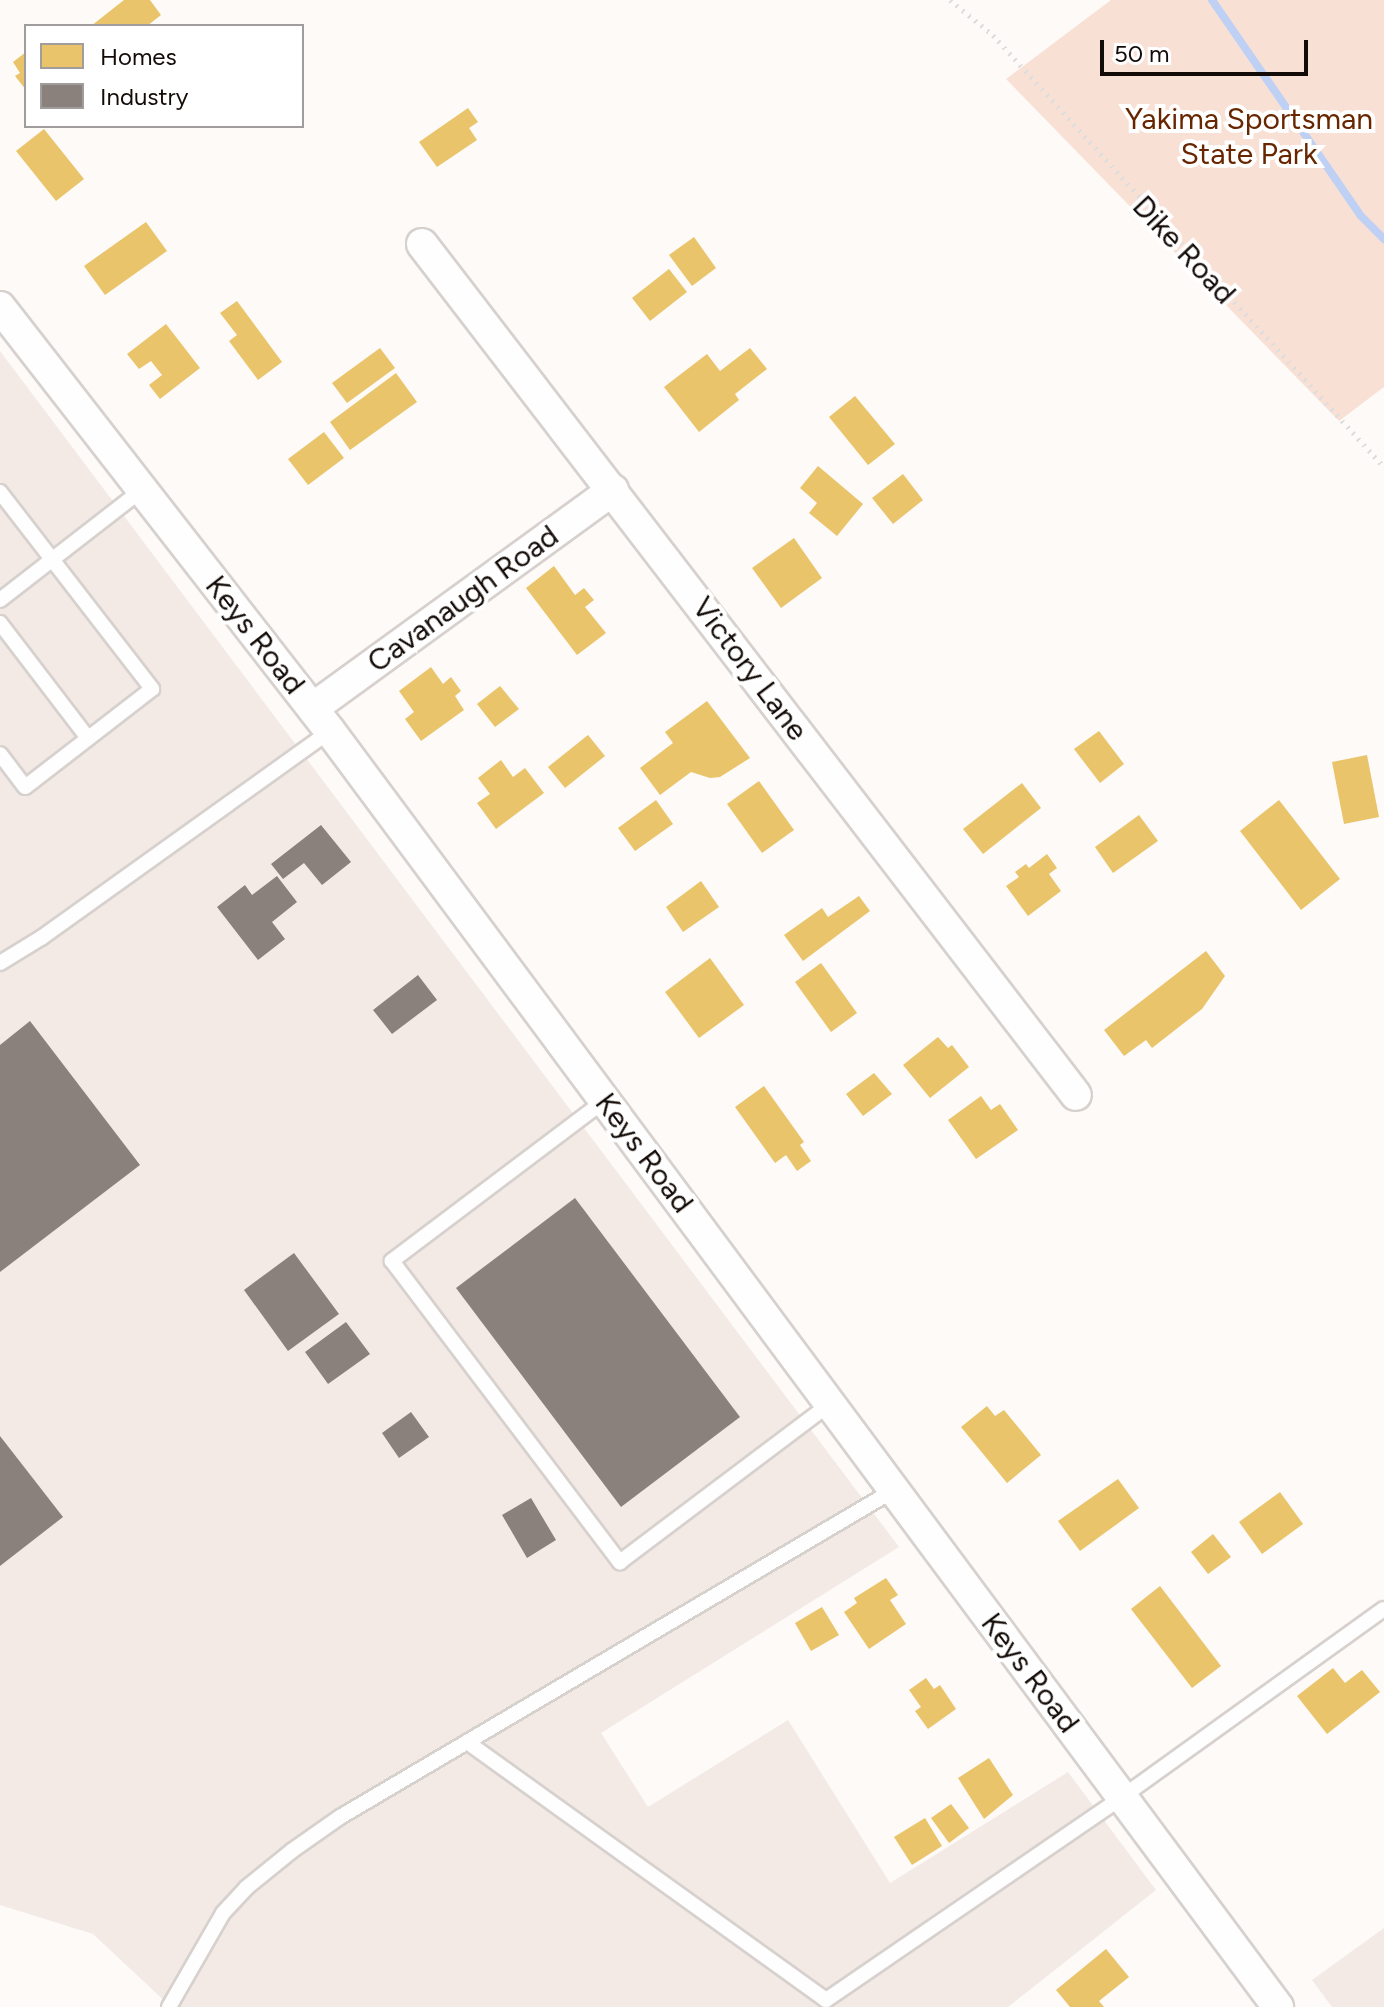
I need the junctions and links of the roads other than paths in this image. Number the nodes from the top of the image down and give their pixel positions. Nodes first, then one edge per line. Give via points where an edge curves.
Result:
1 (422, 244) dead end
2 (0, 307) edge
3 (143, 489) junction
4 (613, 490) junction
5 (0, 492) edge
6 (52, 560) junction
7 (0, 600) edge
8 (0, 623) edge
9 (321, 719) junction
10 (88, 738) junction
11 (0, 754) edge
12 (0, 963) edge
13 (1076, 1095) dead end
14 (604, 1101) junction
15 (830, 1404) junction
16 (894, 1490) junction
17 (1384, 1609) edge
18 (467, 1742) junction
19 (1122, 1797) junction
20 (169, 2007) edge
21 (1278, 2007) edge

1 - 4 street, Victory Lane
2 - 3 street, Keys Road
3 - 6 lane
3 - 9 street, Keys Road
4 - 9 street, Cavanaugh Road
4 - 13 street, Victory Lane
5 - 6 lane
6 - 7 lane
6 - 10 lane via 152,689
8 - 10 lane
9 - 12 lane via 41,938
9 - 14 street, Keys Road
10 - 11 lane via 25,787
14 - 15 street, Keys Road
14 - 15 lane via 392,1261 620,1562
15 - 16 street, Keys Road
16 - 18 lane
16 - 19 street, Keys Road
17 - 19 lane
18 - 19 lane via 826,2000
18 - 20 lane via 340,1817 246,1888 223,1913
19 - 21 street, Keys Road

